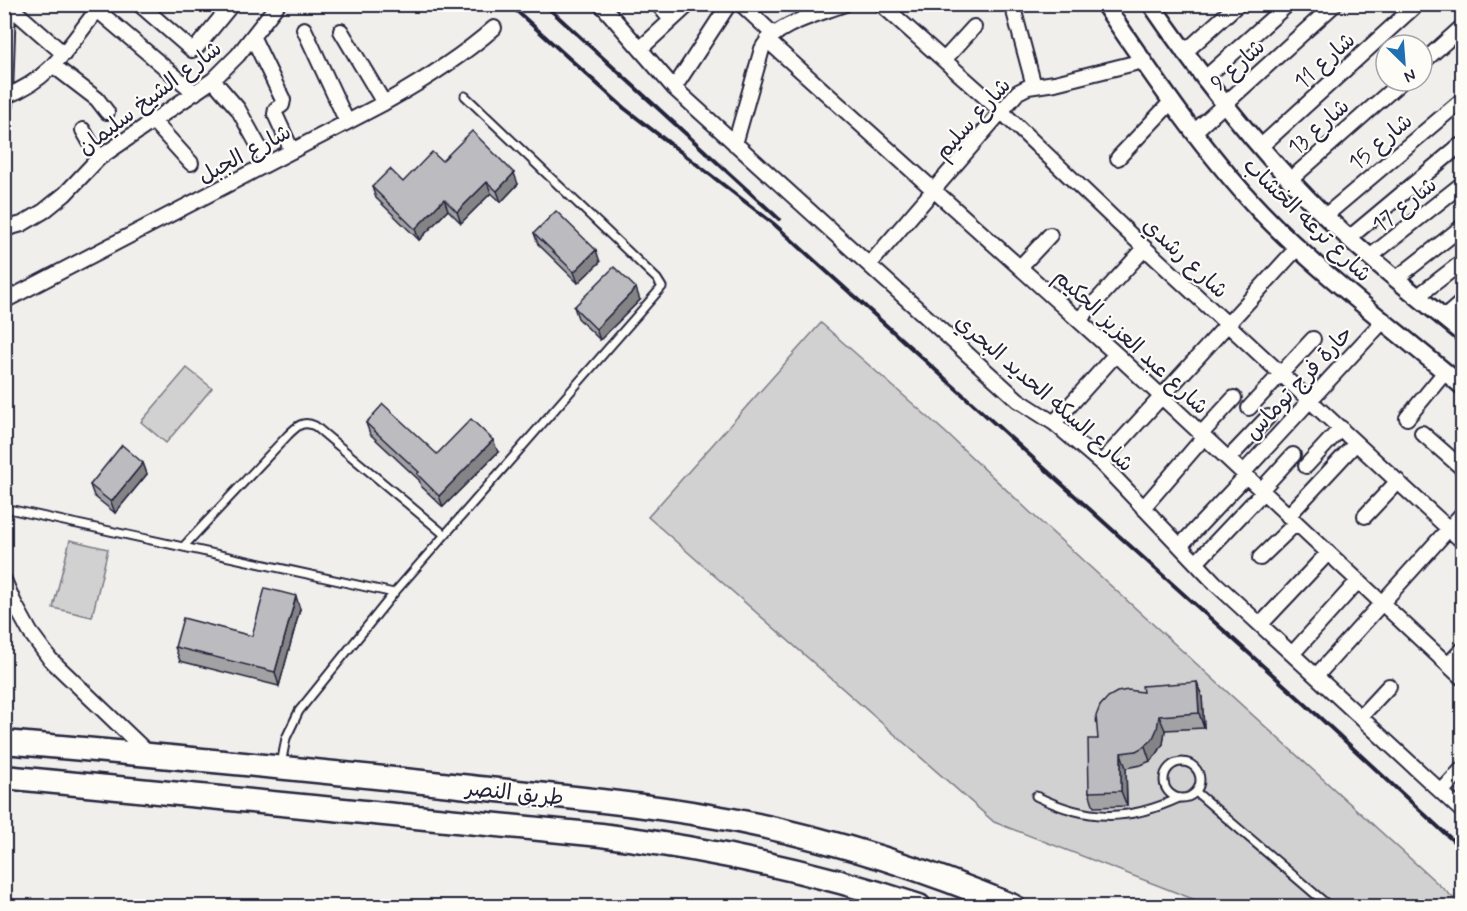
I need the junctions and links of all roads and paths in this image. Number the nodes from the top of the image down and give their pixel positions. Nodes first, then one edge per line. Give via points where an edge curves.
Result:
1 (139, 4) edge
2 (278, 4) edge
3 (601, 4) edge
4 (658, 4) edge
5 (689, 4) edge
6 (711, 4) edge
7 (729, 4) edge
8 (741, 4) edge
9 (845, 4) edge
10 (880, 4) edge
11 (1012, 4) edge
12 (1104, 4) edge
13 (1238, 4) edge
14 (1288, 4) edge
15 (1335, 4) edge
16 (1417, 4) edge
17 (8, 5) edge
18 (1152, 5) edge
19 (226, 6) edge
20 (93, 7) edge
21 (4, 9) edge
22 (809, 11) edge
23 (720, 17) junction
24 (671, 20) junction
25 (974, 27) dead end
26 (1462, 27) edge
27 (494, 28) dead end
28 (304, 29) dead end
29 (341, 32) dead end
30 (770, 37) junction
31 (253, 38) junction
32 (640, 49) junction
33 (1434, 52) edge
34 (1184, 53) junction
35 (64, 54) junction
36 (944, 60) junction
37 (1143, 61) junction
38 (54, 66) junction
39 (1204, 79) junction
40 (213, 80) junction
41 (1034, 86) junction
42 (674, 88) junction
43 (195, 93) junction
44 (1388, 93) edge
45 (6, 96) edge
46 (465, 96) dead end
47 (1462, 100) edge
48 (1172, 101) junction
49 (384, 103) junction
50 (1224, 104) junction
51 (107, 112) dead end
52 (1002, 112) junction
53 (154, 122) junction
54 (347, 122) junction
55 (4, 124) edge
56 (83, 130) dead end
57 (1194, 132) junction
58 (735, 144) junction
59 (1459, 146) dead end
60 (1260, 147) junction
61 (292, 151) junction
62 (99, 158) junction
63 (1118, 158) dead end
64 (191, 163) dead end
65 (268, 163) junction
66 (1290, 180) junction
67 (1462, 184) edge
68 (936, 190) junction
69 (1325, 216) junction
70 (1462, 227) edge
71 (4, 229) edge
72 (1050, 235) dead end
73 (1350, 238) junction
74 (1298, 247) junction
75 (1145, 248) junction
76 (1371, 256) junction
77 (1462, 262) edge
78 (869, 265) junction
79 (1020, 267) junction
80 (1397, 278) junction
81 (1418, 296) junction
82 (4, 301) edge
83 (1462, 302) edge
84 (1444, 318) junction
85 (1078, 320) junction
86 (1384, 320) junction
87 (1227, 324) junction
88 (1462, 333) edge
89 (1312, 339) dead end
90 (1116, 354) junction
91 (1445, 372) junction
92 (1281, 373) junction
93 (1462, 386) edge
94 (1161, 396) junction
95 (1234, 398) dead end
96 (1310, 400) junction
97 (1249, 408) dead end
98 (1268, 417) dead end
99 (1407, 418) dead end
100 (1054, 423) junction
101 (1341, 428) junction
102 (1422, 433) dead end
103 (1203, 435) junction
104 (1356, 443) junction
105 (1293, 455) dead end
106 (1228, 459) junction
107 (1101, 463) junction
108 (1306, 466) dead end
109 (1462, 468) edge
110 (1245, 475) junction
111 (1398, 481) junction
112 (1262, 491) junction
113 (4, 508) edge
114 (1143, 508) junction
115 (1462, 514) edge
116 (1365, 516) dead end
117 (1292, 519) junction
118 (1449, 529) junction
119 (445, 535) junction
120 (1462, 541) edge
121 (1180, 546) junction
122 (183, 547) junction
123 (1328, 553) junction
124 (1260, 558) dead end
125 (1196, 563) junction
126 (4, 580) edge
127 (1358, 582) junction
128 (394, 593) junction
129 (1381, 603) junction
130 (1261, 624) junction
131 (1462, 650) edge
132 (1293, 653) junction
133 (1448, 665) junction
134 (1317, 675) junction
135 (1462, 678) edge
136 (1389, 686) dead end
137 (1361, 716) junction
138 (4, 742) edge
139 (150, 755) junction
140 (224, 761) junction
141 (281, 767) junction
142 (1462, 769) edge
143 (4, 777) edge
144 (1442, 791) junction
145 (1196, 792) junction
146 (1036, 796) dead end
147 (1179, 798) junction
148 (218, 799) junction
149 (289, 806) junction
150 (1462, 811) edge
151 (919, 906) edge
152 (1013, 906) edge
153 (1329, 906) edge

1 - 19 street via 192,50
2 - 31 street, شارع الشيخ سليمان
3 - 32 street, شارع السكه الحديد البحري
4 - 24 street
5 - 24 street
6 - 23 street
7 - 23 street
8 - 30 street, شارع عبد العزيز الحكيم
9 - 22 street
10 - 36 street, شارع رشدي
11 - 41 street
12 - 37 street, شارع ترعه الخشاب
13 - 34 street
14 - 39 street
15 - 50 street, شارع 9
16 - 60 street, شارع 11
17 - 21 street
17 - 35 street
17 - 45 street
18 - 34 street, شارع ترعه الخشاب
20 - 35 street
20 - 43 street
22 - 30 street
23 - 42 street
24 - 32 street
25 - 36 street
26 - 33 street
27 - 49 street, شارع الجبل via 442,69
28 - 54 street
29 - 49 street
30 - 58 street via 761,54
30 - 68 street, شارع عبد العزيز الحكيم
31 - 40 street, شارع الشيخ سليمان
31 - 61 street via 283,100 275,114
32 - 42 street, شارع السكه الحديد البحري
34 - 39 street, شارع ترعه الخشاب
35 - 38 street
36 - 52 street, شارع رشدي
37 - 41 street, شارع سليم
37 - 48 street, شارع ترعه الخشاب
38 - 45 street via 32,84
38 - 51 street via 93,95
39 - 50 street, شارع ترعه الخشاب
40 - 43 street, شارع الشيخ سليمان
40 - 65 street via 238,109
41 - 52 street, شارع سليم via 1018,92
42 - 58 street, شارع السكه الحديد البحري
43 - 53 street, شارع الشيخ سليمان
44 - 66 street, شارع 13
45 - 55 street
46 - 119 lane via 662,287
47 - 69 street, شارع 15
48 - 57 street, شارع ترعه الخشاب
48 - 63 street
49 - 54 street, شارع الجبل
50 - 57 street, شارع 9
50 - 60 street, شارع ترعه الخشاب
52 - 68 street, شارع سليم
52 - 75 street, شارع رشدي
53 - 62 street, شارع الشيخ سليمان
53 - 64 street
54 - 61 street, شارع الجبل
56 - 62 street
57 - 74 street, شارع ترعه الخشاب via 1261,211
58 - 78 street, شارع السكه الحديد البحري
59 - 73 street
60 - 66 street, شارع ترعه الخشاب
61 - 65 street, شارع الجبل
62 - 71 street, شارع الشيخ سليمان via 44,211
65 - 82 street, شارع الجبل
66 - 69 street, شارع ترعه الخشاب
67 - 76 street, شارع 17
68 - 78 street, شارع سليم
68 - 79 street, شارع عبد العزيز الحكيم
69 - 73 street, شارع ترعه الخشاب
70 - 80 street
72 - 79 street
73 - 76 street, شارع ترعه الخشاب
74 - 86 street, شارع ترعه الخشاب
74 - 87 street
75 - 85 street
75 - 87 street, شارع رشدي
76 - 80 street, شارع ترعه الخشاب
77 - 81 street
78 - 100 street, شارع السكه الحديد البحري via 1018,400
79 - 85 street, شارع عبد العزيز الحكيم
80 - 81 street, شارع ترعه الخشاب
81 - 84 street, شارع ترعه الخشاب
83 - 84 street
84 - 88 street, شارع ترعه الخشاب
85 - 90 street, شارع عبد العزيز الحكيم
86 - 91 street, شارع ترعه الخشاب
86 - 96 street, حارة فرج توماس
87 - 92 street, شارع رشدي
87 - 94 street
89 - 92 street
90 - 94 street, شارع عبد العزيز الحكيم
90 - 100 street
91 - 93 street, شارع ترعه الخشاب
91 - 99 street
92 - 96 street, شارع رشدي
92 - 97 street
94 - 103 street, شارع عبد العزيز الحكيم
94 - 107 street
95 - 103 street
96 - 101 street, شارع رشدي
96 - 110 street, حارة فرج توماس
98 - 106 street
100 - 107 street, شارع السكه الحديد البحري
101 - 104 street, شارع رشدي
101 - 108 street
102 - 109 street
103 - 106 street, شارع عبد العزيز الحكيم
103 - 114 street
104 - 111 street, شارع رشدي
104 - 117 street
105 - 112 street
106 - 110 street, شارع عبد العزيز الحكيم
107 - 114 street, شارع السكه الحديد البحري
110 - 112 street, شارع عبد العزيز الحكيم
110 - 121 street, حارة فرج توماس
111 - 116 street
111 - 118 street, شارع رشدي
112 - 117 street, شارع عبد العزيز الحكيم
112 - 125 street
113 - 122 lane
114 - 121 street, شارع السكه الحديد البحري
115 - 118 street
117 - 123 street, شارع عبد العزيز الحكيم
117 - 124 street
118 - 120 street, شارع رشدي
118 - 129 street
119 - 122 lane via 307,422 288,435
119 - 128 lane
121 - 125 street, شارع السكه الحديد البحري
122 - 128 lane
123 - 127 street, شارع عبد العزيز الحكيم
123 - 130 street
125 - 130 street, شارع السكه الحديد البحري
126 - 139 street via 30,632 50,659
127 - 129 street, شارع عبد العزيز الحكيم
127 - 132 street
128 - 141 lane via 298,711 286,738
129 - 133 street, شارع عبد العزيز الحكيم
129 - 134 street
130 - 132 street, شارع السكه الحديد البحري
131 - 133 street
132 - 134 street, شارع السكه الحديد البحري
133 - 135 street, شارع عبد العزيز الحكيم
134 - 137 street, شارع السكه الحديد البحري
136 - 137 street
137 - 144 street, شارع السكه الحديد البحري
138 - 139 highway, طريق النصر
139 - 140 highway, طريق النصر
140 - 141 highway, طريق النصر
140 - 148 highway via 234,782 226,796
141 - 149 highway via 278,788
141 - 152 highway, طريق النصر via 625,803 764,826 899,862
142 - 144 street
143 - 148 highway, طريق النصر
144 - 150 street, شارع السكه الحديد البحري
145 - 147 lane
145 - 147 lane via 1200,784 1196,767 1180,761 1171,764 1163,779 1165,788
145 - 153 lane
146 - 147 lane via 1055,806 1096,816 1139,813
148 - 149 highway, طريق النصر
149 - 151 highway, طريق النصر via 660,843 777,865

